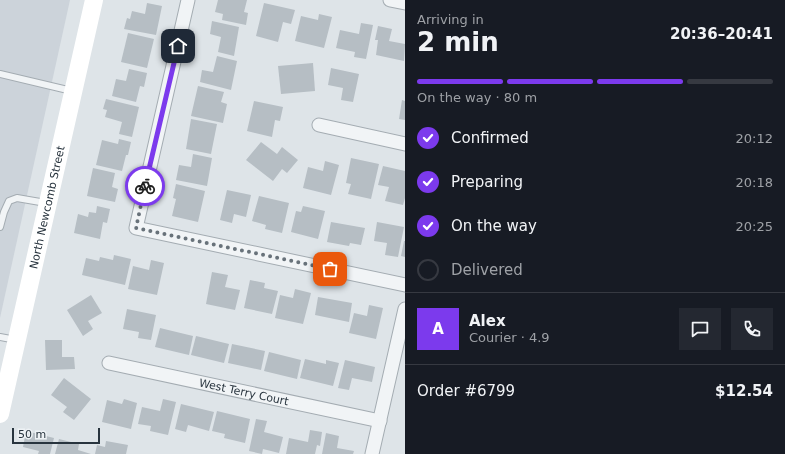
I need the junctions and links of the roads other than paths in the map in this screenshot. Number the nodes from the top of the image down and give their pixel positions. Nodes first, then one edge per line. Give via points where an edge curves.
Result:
1 (94, 0) edge
2 (188, 0) edge
3 (390, 0) edge
4 (405, 3) edge
5 (0, 74) edge
6 (73, 92) junction
7 (319, 125) dead end
8 (405, 144) edge
9 (48, 203) junction
10 (0, 227) edge
11 (405, 285) edge
12 (405, 310) edge
13 (8, 338) edge
14 (109, 363) dead end
15 (0, 414) edge
16 (380, 420) junction
17 (372, 454) edge

1 - 6 main road, North Newcomb Street
2 - 11 street via 136,228
3 - 4 street
5 - 6 lane
6 - 9 main road, North Newcomb Street
7 - 8 street
9 - 10 lane via 17,198 9,201
9 - 13 main road, North Newcomb Street
12 - 16 street
13 - 15 main road, North Newcomb Street
14 - 16 street, West Terry Court
16 - 17 street

